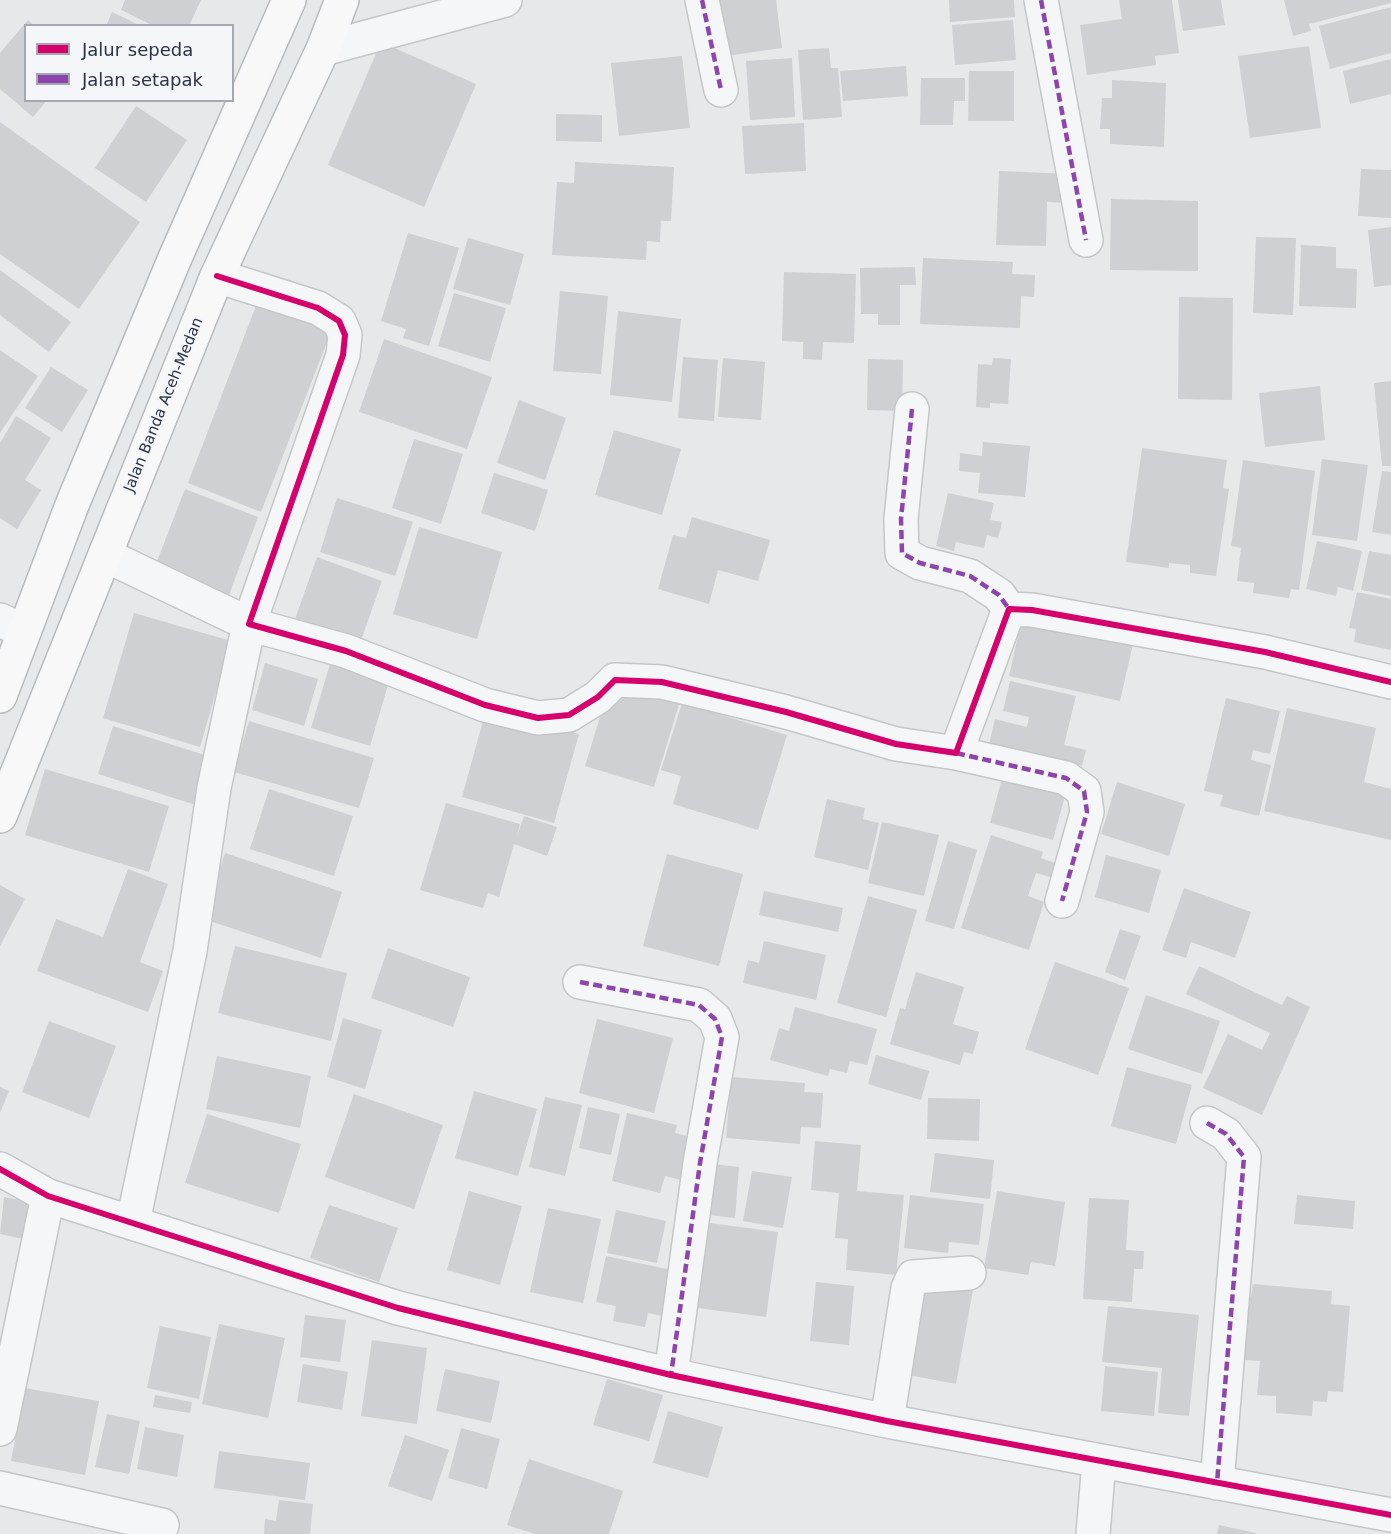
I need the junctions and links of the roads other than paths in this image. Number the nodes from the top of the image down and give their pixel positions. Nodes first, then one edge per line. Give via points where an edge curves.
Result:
1 (289, 0) edge
2 (342, 0) edge
3 (505, 0) edge
4 (702, 0) edge
5 (1041, 0) edge
6 (323, 49) junction
7 (722, 90) dead end
8 (1086, 240) dead end
9 (175, 258) junction
10 (217, 276) junction
11 (912, 409) dead end
12 (105, 555) junction
13 (1009, 609) junction
14 (249, 624) junction
15 (12, 625) edge
16 (1391, 682) edge
17 (0, 696) edge
18 (956, 753) junction
19 (0, 816) edge
20 (1062, 901) dead end
21 (580, 982) dead end
22 (1207, 1122) dead end
23 (0, 1169) edge
24 (48, 1196) junction
25 (133, 1222) junction
26 (969, 1273) dead end
27 (671, 1375) junction
28 (887, 1421) junction
29 (0, 1429) edge
30 (1099, 1461) junction
31 (1217, 1483) junction
32 (0, 1488) edge
33 (1391, 1515) edge
34 (162, 1525) dead end
35 (1093, 1534) edge

1 - 9 highway
2 - 6 highway, Jalan Banda Aceh-Medan
3 - 6 street
4 - 7 street
5 - 8 street
6 - 10 highway, Jalan Banda Aceh-Medan
9 - 10 highway
9 - 15 highway via 72,505
10 - 12 highway, Jalan Banda Aceh-Medan
10 - 14 street via 318,308 339,321 345,335 343,355
11 - 13 street via 901,519 902,553 970,576 999,595
12 - 14 street
12 - 19 highway, Jalan Banda Aceh-Medan
13 - 16 street via 1265,652
13 - 18 street
14 - 18 street via 345,651 485,705 538,718 569,716 615,680 662,682 896,744
14 - 25 street via 214,788 190,951
15 - 17 highway
18 - 20 street via 1066,778 1084,791 1087,812
21 - 27 street via 699,1005 715,1019 722,1037
22 - 31 street via 1226,1134 1244,1157
23 - 24 street
24 - 25 street
24 - 29 street
25 - 27 street via 398,1308
26 - 28 street via 913,1277
27 - 28 street
28 - 30 street
30 - 31 street
30 - 35 street
31 - 33 street
32 - 34 street

